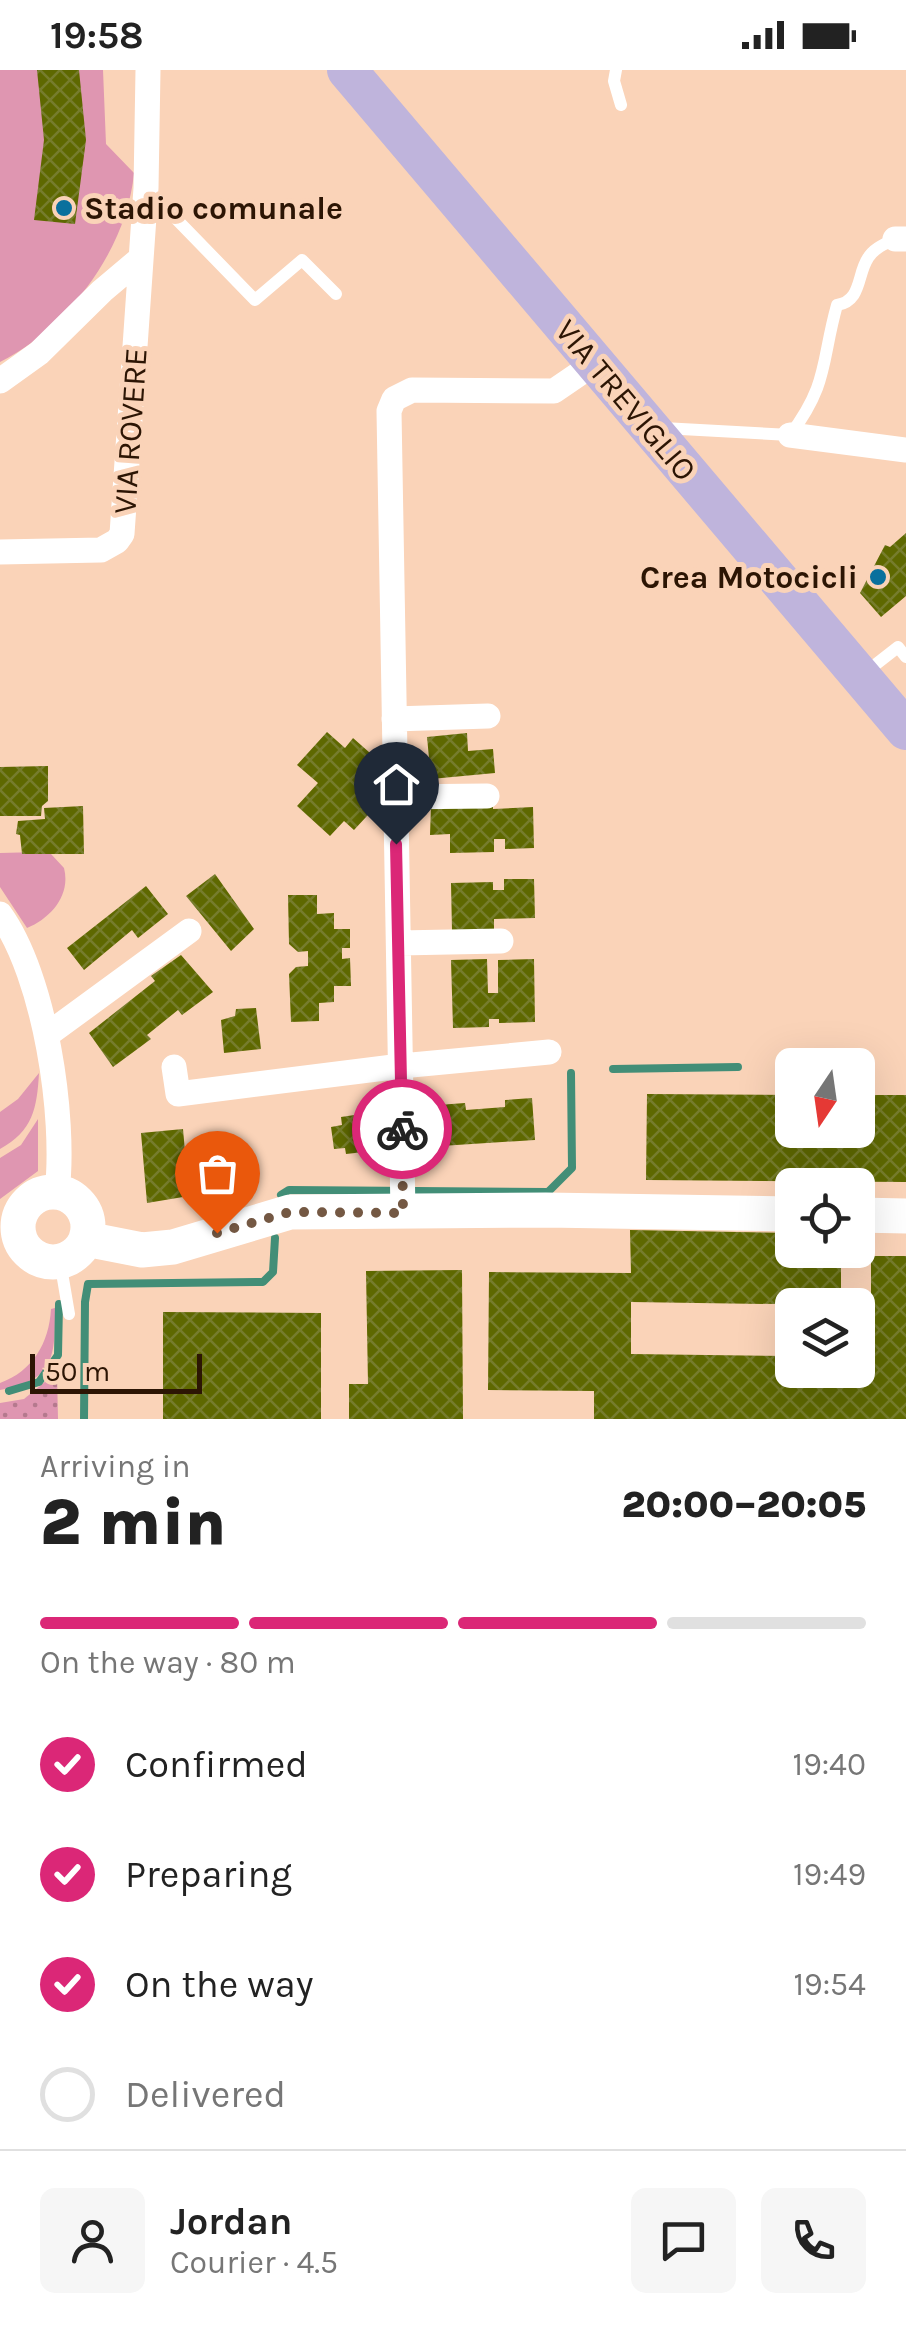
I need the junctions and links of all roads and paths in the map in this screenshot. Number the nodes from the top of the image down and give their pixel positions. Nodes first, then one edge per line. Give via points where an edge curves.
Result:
1 (148, 70) edge
2 (616, 70) edge
3 (364, 77) edge
4 (621, 105) dead end
5 (146, 188) junction
6 (901, 239) edge
7 (140, 259) junction
8 (336, 294) dead end
9 (595, 363) junction
10 (0, 381) edge
11 (650, 428) junction
12 (790, 436) junction
13 (906, 450) edge
14 (0, 552) edge
15 (906, 657) edge
16 (861, 677) junction
17 (488, 716) dead end
18 (394, 719) junction
19 (906, 730) edge
20 (488, 796) dead end
21 (395, 797) junction
22 (0, 914) edge
23 (189, 930) dead end
24 (502, 941) dead end
25 (399, 942) junction
26 (47, 1035) junction
27 (549, 1052) dead end
28 (401, 1066) junction
29 (174, 1067) dead end
30 (57, 1192) junction
31 (402, 1199) junction
32 (775, 1214) edge
33 (875, 1215) edge
34 (906, 1216) edge
35 (9, 1218) edge
36 (73, 1250) junction
37 (69, 1314) dead end

1 - 5 street, VIA ROVERE
2 - 4 lane
3 - 9 main road, VIA TREVIGLIO
5 - 7 street, VIA ROVERE
5 - 8 lane via 255,300 302,260
6 - 12 lane via 875,250 864,262 855,294 838,305 821,384
7 - 10 street
7 - 14 street, VIA ROVERE via 122,534 101,550
9 - 11 main road, VIA TREVIGLIO
9 - 18 street via 554,390 412,390 390,404
11 - 12 lane
11 - 16 main road, VIA TREVIGLIO
12 - 13 street
15 - 16 lane via 898,648
16 - 19 main road, VIA TREVIGLIO
17 - 18 street
18 - 21 street
20 - 21 street
21 - 25 street
22 - 26 street via 26,966
23 - 26 street
24 - 25 street
25 - 28 street
26 - 30 street
27 - 28 street
28 - 29 street via 178,1094
28 - 31 street
30 - 35 street via 37,1196
30 - 36 street via 76,1200 87,1218
31 - 32 street via 546,1210
31 - 36 street via 290,1212 173,1247
33 - 34 street
35 - 36 street via 28,1252 48,1262
36 - 37 lane

